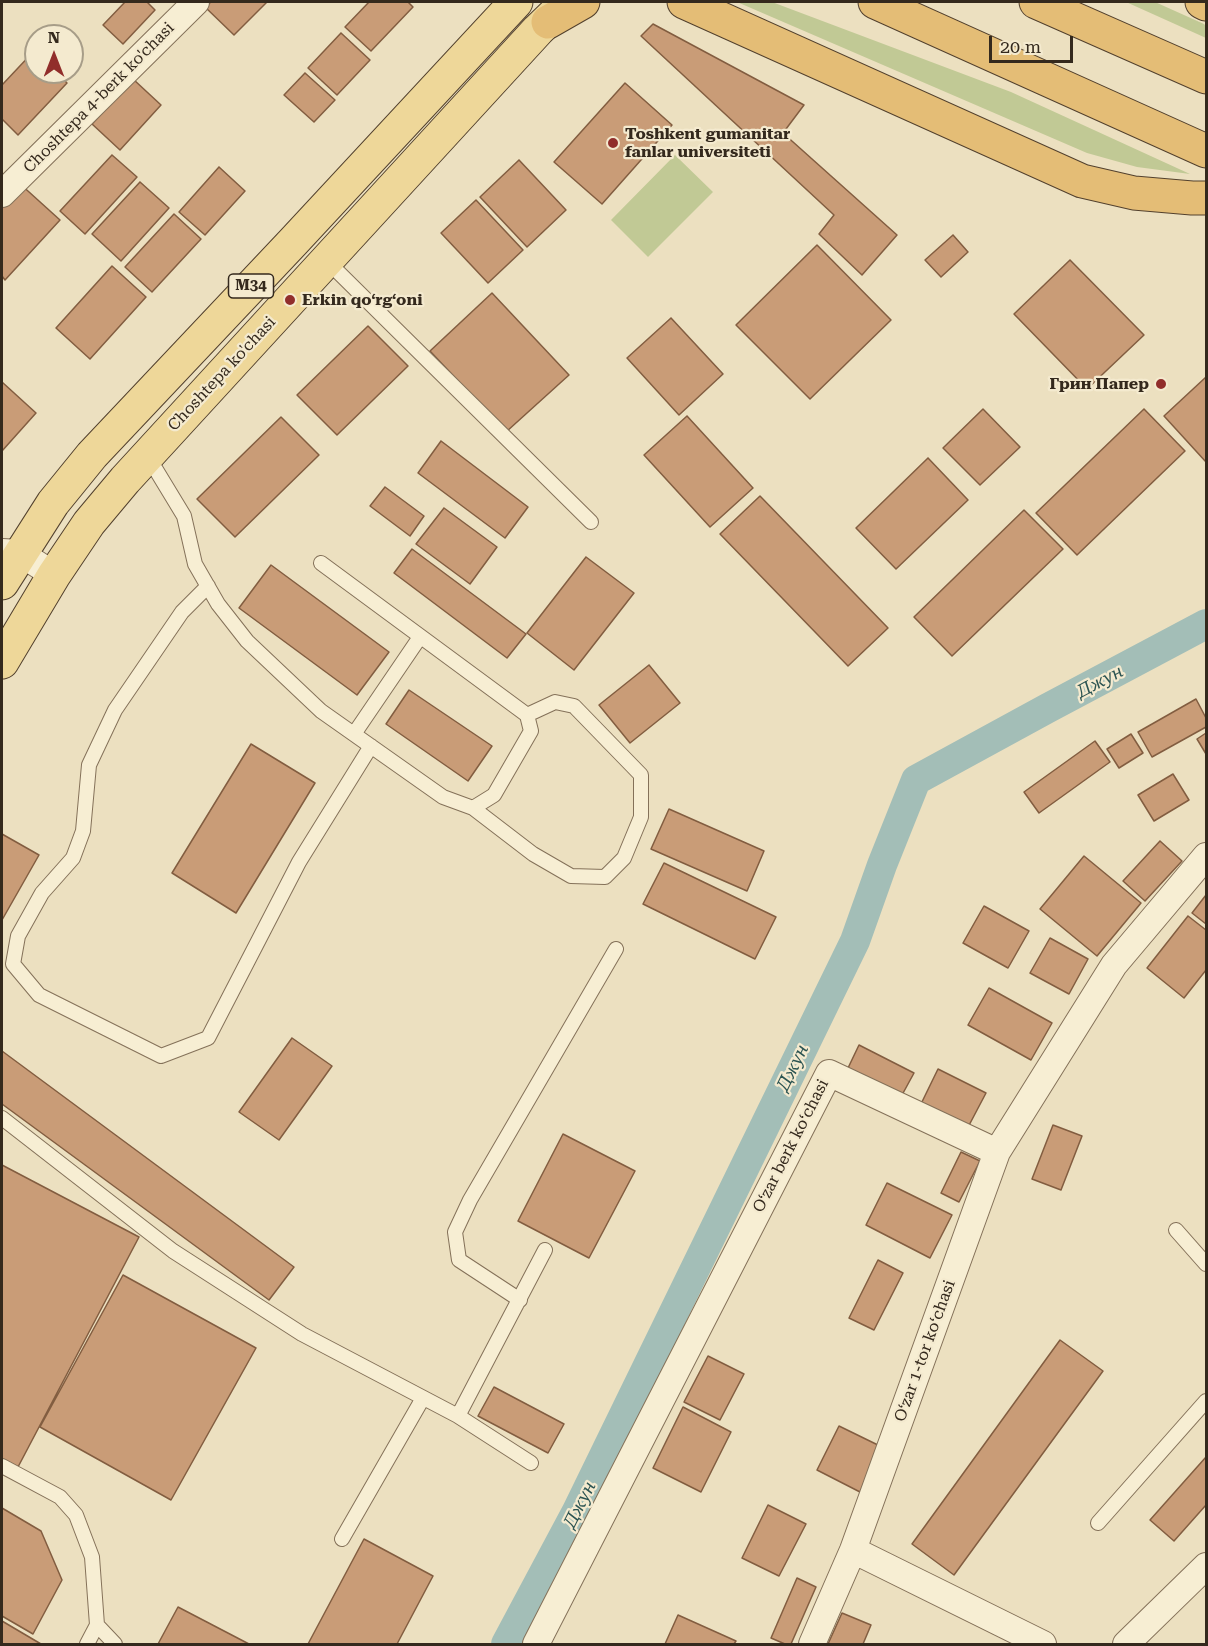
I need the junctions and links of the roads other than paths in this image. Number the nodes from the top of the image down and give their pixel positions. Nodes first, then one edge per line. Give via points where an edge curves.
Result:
1 (196, 2) edge
2 (516, 2) edge
3 (583, 2) edge
4 (684, 2) edge
5 (875, 2) edge
6 (1036, 2) edge
7 (1202, 2) edge
8 (1206, 4) edge
9 (557, 12) edge
10 (1206, 77) edge
11 (1206, 151) edge
12 (2, 194) edge
13 (1206, 198) edge
14 (327, 261) junction
15 (147, 455) junction
16 (591, 522) dead end
17 (11, 553) edge
18 (321, 563) dead end
19 (54, 575) junction
20 (2, 583) edge
21 (207, 586) junction
22 (420, 637) junction
23 (2, 662) edge
24 (527, 715) junction
25 (354, 734) junction
26 (372, 746) junction
27 (473, 808) junction
28 (1206, 856) edge
29 (616, 949) dead end
30 (2, 1118) edge
31 (997, 1152) junction
32 (1176, 1230) dead end
33 (545, 1250) dead end
34 (1206, 1264) edge
35 (520, 1300) junction
36 (423, 1398) junction
37 (1206, 1401) edge
38 (458, 1416) junction
39 (531, 1463) dead end
40 (2, 1466) edge
41 (1098, 1523) dead end
42 (342, 1539) dead end
43 (853, 1550) junction
44 (1206, 1566) edge
45 (97, 1625) junction
46 (87, 1644) edge
47 (115, 1644) edge
48 (536, 1644) edge
49 (812, 1644) edge
50 (1043, 1644) edge
51 (1126, 1644) edge

1 - 12 street, Choshtepa 4-berk ko'chasi
2 - 17 main road, M34 via 92,454
3 - 9 highway
4 - 13 highway via 1082,181 1134,193
5 - 11 highway
6 - 10 highway
7 - 8 highway
9 - 14 main road, Choshtepa ko'chasi / M34
14 - 15 main road, Choshtepa ko'chasi / M34
14 - 16 lane
15 - 19 main road, Choshtepa ko'chasi / M34 via 88,523
15 - 21 lane via 184,516 195,564
17 - 19 street
17 - 20 main road, M34
18 - 22 lane
19 - 23 main road, Choshtepa ko'chasi / M34
21 - 25 lane via 247,641 321,711
21 - 26 lane via 182,612 115,710 88,765 83,831 73,858 42,893 18,936 13,964 39,995 161,1056 208,1038 298,862
22 - 24 lane
22 - 25 lane
24 - 27 lane via 531,731 494,795
24 - 27 lane via 555,702 574,705 641,775 641,817 624,858 605,877 571,876 533,854
25 - 26 lane
26 - 27 lane via 443,797
28 - 31 street via 1114,965
29 - 35 lane via 455,1232 459,1260
30 - 36 lane via 173,1251 302,1334
31 - 43 street, O‘zar 1-tor koʻchasi
31 - 48 street, Oʻzar berk koʻchasi via 829,1073
32 - 34 lane
33 - 35 lane
35 - 38 lane
36 - 38 lane
36 - 42 lane
37 - 41 lane
38 - 39 lane
40 - 45 lane via 60,1497 76,1515 92,1557
43 - 49 street, O‘zar 1-tor koʻchasi
43 - 50 street
44 - 51 street
45 - 46 lane
45 - 47 lane

